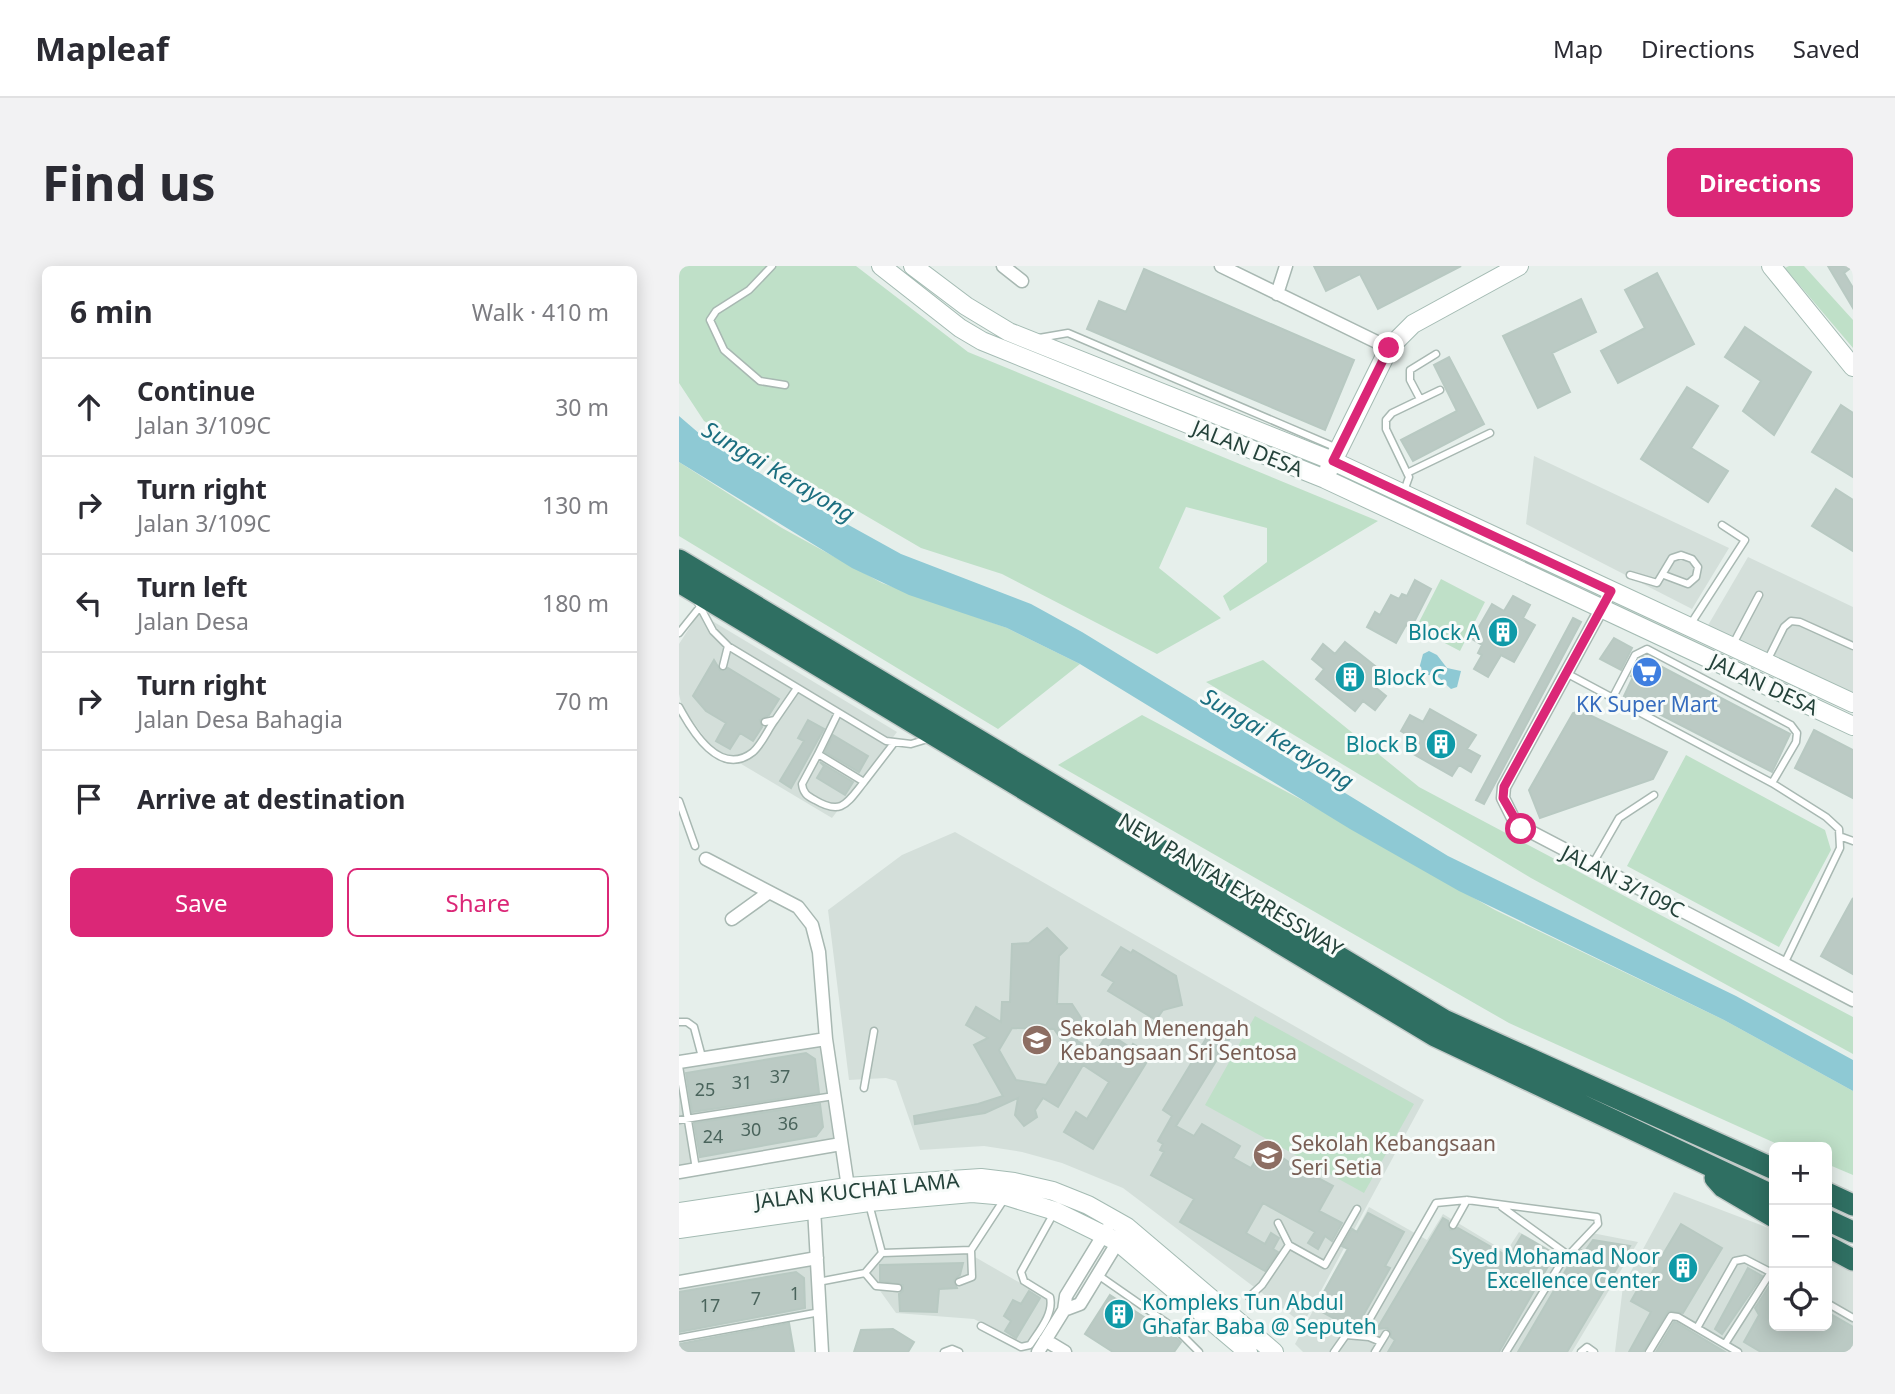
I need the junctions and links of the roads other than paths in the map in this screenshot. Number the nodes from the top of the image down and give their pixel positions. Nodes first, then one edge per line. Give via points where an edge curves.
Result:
1 (772, 266) edge
2 (881, 266) edge
3 (913, 266) edge
4 (1003, 266) edge
5 (1221, 266) edge
6 (1286, 266) edge
7 (1519, 266) edge
8 (1771, 266) edge
9 (1022, 281) dead end
10 (1277, 293) junction
11 (1389, 348) junction
12 (1436, 354) dead end
13 (1853, 367) edge
14 (785, 385) dead end
15 (1440, 390) dead end
16 (1420, 399) junction
17 (1490, 433) dead end
18 (1336, 455) junction
19 (1407, 473) junction
20 (1325, 479) junction
21 (1403, 493) junction
22 (1722, 525) dead end
23 (679, 560) edge
24 (1630, 575) dead end
25 (1664, 575) junction
26 (691, 594) edge
27 (1759, 595) dead end
28 (1607, 599) junction
29 (1689, 627) junction
30 (679, 633) edge
31 (728, 646) junction
32 (1732, 646) junction
33 (1853, 646) edge
34 (1766, 662) junction
35 (723, 666) dead end
36 (1566, 674) junction
37 (797, 688) junction
38 (1613, 697) junction
39 (1853, 704) edge
40 (679, 707) edge
41 (838, 713) junction
42 (775, 720) junction
43 (765, 722) dead end
44 (1853, 726) edge
45 (935, 736) junction
46 (894, 743) junction
47 (818, 754) junction
48 (864, 782) junction
49 (1772, 783) junction
50 (1654, 795) dead end
51 (679, 801) edge
52 (1842, 837) junction
53 (1853, 841) edge
54 (695, 846) dead end
55 (706, 859) dead end
56 (1592, 865) junction
57 (768, 893) junction
58 (731, 919) dead end
59 (1784, 964) junction
60 (1853, 1000) edge
61 (679, 1022) edge
62 (874, 1031) dead end
63 (826, 1039) junction
64 (702, 1057) junction
65 (679, 1064) edge
66 (864, 1088) dead end
67 (834, 1096) junction
68 (688, 1119) junction
69 (679, 1120) edge
70 (841, 1144) junction
71 (1699, 1162) junction
72 (1769, 1167) edge
73 (696, 1169) junction
74 (679, 1172) edge
75 (1769, 1194) edge
76 (849, 1195) junction
77 (1006, 1196) junction
78 (1832, 1196) edge
79 (1468, 1200) junction
80 (869, 1202) junction
81 (1853, 1205) edge
82 (1501, 1207) junction
83 (814, 1208) junction
84 (1357, 1209) dead end
85 (1055, 1211) junction
86 (679, 1212) edge
87 (1769, 1214) edge
88 (1832, 1222) edge
89 (1277, 1223) dead end
90 (1453, 1225) dead end
91 (679, 1229) edge
92 (1115, 1230) junction
93 (1853, 1232) edge
94 (1289, 1245) junction
95 (1832, 1249) edge
96 (971, 1250) junction
97 (882, 1253) junction
98 (1568, 1255) junction
99 (817, 1258) junction
100 (1853, 1260) edge
101 (1769, 1271) edge
102 (865, 1273) junction
103 (1097, 1275) junction
104 (1769, 1279) edge
105 (679, 1282) edge
106 (818, 1282) junction
107 (959, 1282) dead end
108 (898, 1288) dead end
109 (1249, 1297) dead end
110 (1832, 1306) edge
111 (1064, 1310) junction
112 (820, 1312) junction
113 (1853, 1318) edge
114 (981, 1326) dead end
115 (1697, 1328) junction
116 (1386, 1334) dead end
117 (1360, 1336) junction
118 (1041, 1337) junction
119 (679, 1338) edge
120 (1381, 1342) junction
121 (1725, 1345) junction
122 (822, 1352) edge
123 (944, 1352) edge
124 (959, 1352) edge
125 (1038, 1352) edge
126 (1065, 1352) edge
127 (1199, 1352) edge
128 (1248, 1352) edge
129 (1274, 1352) edge
130 (1333, 1352) edge
131 (1375, 1352) edge
132 (1506, 1352) edge
133 (1581, 1352) edge
134 (1594, 1352) edge
135 (1649, 1352) edge
136 (1738, 1352) edge

1 - 14 lane via 710,320 724,350 760,381
2 - 20 main road, JALAN DESA via 982,341
3 - 18 main road, JALAN DESA via 990,322
4 - 9 street
5 - 10 street
6 - 10 street
7 - 11 main road via 1413,324
8 - 13 main road
10 - 11 street
11 - 18 main road
12 - 16 lane via 1410,370
15 - 16 lane
16 - 19 lane via 1392,413 1385,425
17 - 19 lane
18 - 20 main road
18 - 21 main road, JALAN DESA
19 - 21 lane
20 - 28 main road, JALAN DESA
21 - 28 main road, JALAN DESA
22 - 29 lane via 1745,540
23 - 72 highway, NEW PANTAI EXPRESSWAY via 1444,1020
24 - 25 lane via 1651,584
25 - 25 lane via 1676,555 1686,556 1698,567 1688,584
26 - 30 lane
26 - 31 lane via 713,631
26 - 45 highway, NEW PANTAI EXPRESSWAY
27 - 32 lane
28 - 29 main road, JALAN DESA
28 - 36 street, JALAN 3/109C
28 - 44 main road, JALAN DESA
29 - 32 main road, JALAN DESA
31 - 35 lane
31 - 37 lane
32 - 34 main road, JALAN DESA
33 - 34 lane via 1791,621
34 - 39 main road, JALAN DESA
36 - 38 lane
36 - 56 street, JALAN 3/109C via 1504,787 1503,798 1521,829
37 - 41 lane
37 - 42 lane
38 - 49 lane
38 - 49 lane via 1635,655 1651,650 1795,729 1796,742
40 - 42 lane via 712,752 726,759 754,751
41 - 46 lane
41 - 47 lane
42 - 43 lane
45 - 46 lane via 921,744
45 - 71 highway, NEW PANTAI EXPRESSWAY via 1435,1036
46 - 48 lane
47 - 48 lane
47 - 48 lane via 802,784 808,796 836,808 846,804
49 - 52 lane via 1834,823
50 - 56 lane via 1619,818
51 - 54 lane
52 - 53 lane
52 - 59 lane
55 - 57 street
56 - 59 street, JALAN 3/109C
57 - 58 street
57 - 63 street via 798,907 812,925 819,952
59 - 60 street, JALAN 3/109C
61 - 64 lane via 694,1027
62 - 66 lane
63 - 64 street
63 - 67 street
64 - 65 street
65 - 68 lane
67 - 68 lane
67 - 70 street
68 - 69 lane
68 - 73 lane
70 - 73 street
70 - 76 street
71 - 75 highway, NEW PANTAI EXPRESSWAY
71 - 87 highway via 1723,1187
73 - 74 street
76 - 80 main road, JALAN KUCHAI LAMA
76 - 83 main road, JALAN KUCHAI LAMA
76 - 86 main road, JALAN KUCHAI LAMA
76 - 92 main road, JALAN KUCHAI LAMA via 981,1178 1053,1191
77 - 80 main road, JALAN KUCHAI LAMA via 972,1193
77 - 85 main road, JALAN KUCHAI LAMA
77 - 96 lane
78 - 81 highway
79 - 82 lane
79 - 90 lane
79 - 117 lane via 1439,1202 1432,1208
80 - 97 lane
82 - 98 lane
82 - 98 lane via 1597,1217 1598,1224
83 - 91 main road, JALAN KUCHAI LAMA
83 - 99 street
84 - 94 lane via 1325,1265
85 - 92 main road, JALAN KUCHAI LAMA
85 - 118 lane via 1021,1272 1024,1281 1051,1297
88 - 93 highway
89 - 94 lane
92 - 103 street
92 - 111 street via 1066,1296
92 - 128 main road, JALAN KUCHAI LAMA
92 - 129 main road, JALAN KUCHAI LAMA
94 - 109 lane
95 - 100 highway
96 - 97 lane
96 - 107 lane via 972,1277
97 - 102 lane
98 - 132 lane
99 - 105 street
99 - 106 street
101 - 115 lane via 1745,1259 1735,1261
102 - 106 lane
102 - 108 lane via 876,1286
103 - 111 street via 1080,1304
103 - 127 lane via 1177,1331
104 - 121 lane
106 - 112 street
110 - 113 lane
111 - 118 street
112 - 119 lane
112 - 122 street
114 - 118 lane via 1021,1348
115 - 121 lane
115 - 135 lane via 1671,1316
116 - 120 lane
117 - 120 lane
117 - 130 lane via 1346,1335
118 - 125 street
118 - 126 street
120 - 131 lane
121 - 136 lane
123 - 124 lane
133 - 134 lane via 1587,1347

